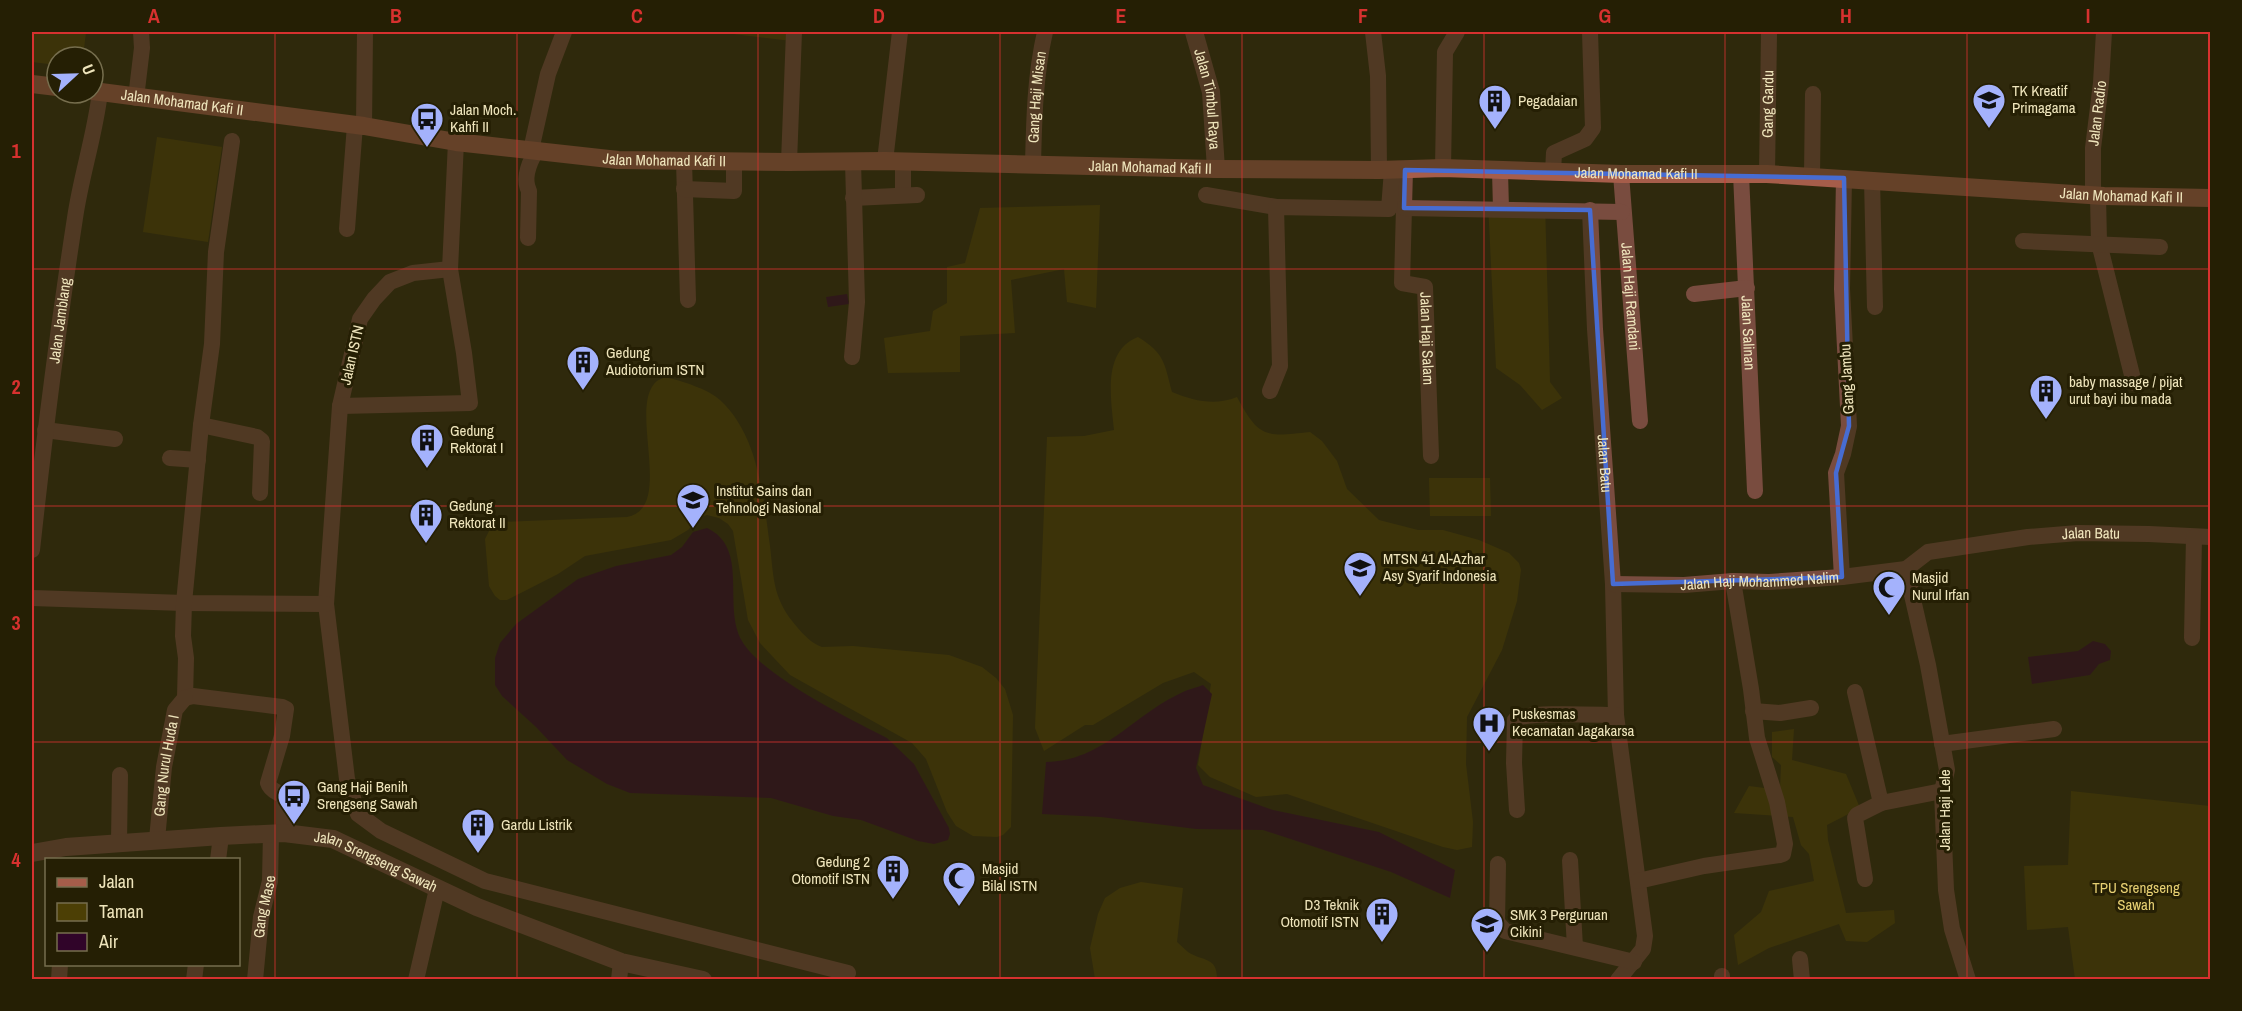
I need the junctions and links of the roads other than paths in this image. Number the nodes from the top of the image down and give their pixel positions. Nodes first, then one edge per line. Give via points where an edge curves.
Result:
1 (141, 32) edge
2 (365, 32) edge
3 (564, 32) edge
4 (794, 32) edge
5 (900, 32) edge
6 (1045, 32) edge
7 (1194, 32) edge
8 (1373, 32) edge
9 (1457, 32) edge
10 (1590, 32) edge
11 (1769, 32) edge
12 (2103, 32) edge
13 (1813, 94) dead end
14 (136, 98) junction
15 (105, 100) edge
16 (96, 105) edge
17 (357, 131) junction
18 (232, 141) dead end
19 (456, 142) junction
20 (532, 154) junction
21 (885, 161) junction
22 (789, 162) junction
23 (853, 165) junction
24 (1033, 165) junction
25 (903, 166) junction
26 (1443, 168) junction
27 (1216, 169) junction
28 (734, 171) junction
29 (1553, 172) junction
30 (1391, 174) junction
31 (1767, 174) junction
32 (687, 175) junction
33 (1812, 176) junction
34 (1500, 177) junction
35 (1741, 178) junction
36 (1844, 182) junction
37 (1872, 192) junction
38 (853, 195) junction
39 (1206, 195) dead end
40 (1622, 196) junction
41 (2211, 198) edge
42 (2096, 199) junction
43 (1400, 204) junction
44 (1501, 205) junction
45 (1276, 207) junction
46 (1590, 210) junction
47 (347, 229) dead end
48 (528, 238) dead end
49 (2023, 241) dead end
50 (2099, 243) junction
51 (2160, 247) dead end
52 (450, 269) junction
53 (1747, 288) junction
54 (1694, 294) dead end
55 (688, 300) dead end
56 (1875, 307) dead end
57 (852, 357) dead end
58 (2134, 383) dead end
59 (1270, 391) dead end
60 (32, 399) edge
61 (49, 403) junction
62 (340, 406) junction
63 (1640, 421) dead end
64 (201, 425) junction
65 (45, 430) junction
66 (115, 439) dead end
67 (1431, 456) dead end
68 (170, 458) dead end
69 (198, 460) junction
70 (1755, 491) dead end
71 (260, 493) dead end
72 (2202, 537) edge
73 (32, 550) edge
74 (1906, 569) junction
75 (1842, 577) junction
76 (1733, 581) junction
77 (1613, 584) junction
78 (32, 598) edge
79 (184, 603) junction
80 (326, 604) junction
81 (2192, 638) dead end
82 (1855, 692) dead end
83 (185, 698) junction
84 (1811, 708) dead end
85 (1753, 711) junction
86 (1616, 716) junction
87 (2054, 729) dead end
88 (1942, 744) junction
89 (120, 775) dead end
90 (1942, 791) junction
91 (1881, 803) junction
92 (1517, 810) dead end
93 (278, 833) junction
94 (220, 836) junction
95 (157, 840) junction
96 (120, 842) junction
97 (32, 853) edge
98 (65, 853) edge
99 (218, 858) edge
100 (1570, 860) dead end
101 (1498, 864) dead end
102 (1865, 879) dead end
103 (1638, 881) junction
104 (437, 889) junction
105 (1575, 947) junction
106 (1800, 959) dead end
107 (1634, 962) junction
108 (620, 971) edge
109 (848, 973) dead end
110 (255, 980) edge
111 (416, 980) edge
112 (703, 980) edge
113 (1618, 980) edge
114 (1802, 980) edge
115 (1968, 980) edge

1 - 14 street
2 - 17 street
3 - 20 street via 548,74
4 - 22 street
5 - 21 street
6 - 24 street, Gang Haji Misan via 1036,93
7 - 27 street, Jalan Timbul Raya via 1211,92
8 - 30 street
9 - 26 street via 1445,52
10 - 29 street via 1593,128 1585,139 1554,153
11 - 31 street, Gang Gardu
12 - 42 street, Jalan Radio via 2093,148
13 - 33 street
14 - 15 main road, Jalan Mohamad Kafi II
14 - 17 main road, Jalan Mohamad Kafi II
16 - 61 street, Jalan Jamblang via 75,216
17 - 19 main road, Jalan Mohamad Kafi II
17 - 47 street
18 - 64 street via 216,252 212,344
19 - 20 main road, Jalan Mohamad Kafi II
19 - 52 street
20 - 32 main road, Jalan Mohamad Kafi II via 618,159
20 - 48 street via 526,185
21 - 23 main road, Jalan Mohamad Kafi II
21 - 25 main road, Jalan Mohamad Kafi II
22 - 23 main road, Jalan Mohamad Kafi II
22 - 28 main road, Jalan Mohamad Kafi II
23 - 38 street
24 - 25 main road, Jalan Mohamad Kafi II
24 - 27 main road, Jalan Mohamad Kafi II
25 - 38 street via 907,193
26 - 30 main road, Jalan Mohamad Kafi II
26 - 34 main road, Jalan Mohamad Kafi II
27 - 30 main road, Jalan Mohamad Kafi II
28 - 32 main road, Jalan Mohamad Kafi II
28 - 32 street via 734,191
29 - 34 main road, Jalan Mohamad Kafi II
29 - 40 main road, Jalan Mohamad Kafi II
30 - 43 street, Jalan Haji Salam
30 - 43 street
31 - 33 main road, Jalan Mohamad Kafi II
31 - 35 main road, Jalan Mohamad Kafi II
32 - 55 street
33 - 36 main road, Jalan Mohamad Kafi II
34 - 44 street
35 - 40 main road, Jalan Mohamad Kafi II
35 - 53 street, Jalan Salinan
36 - 37 main road, Jalan Mohamad Kafi II
36 - 75 street, Gang Jambu via 1842,289 1849,426 1836,473
37 - 42 main road, Jalan Mohamad Kafi II
37 - 56 street
38 - 57 street via 857,302
39 - 45 street
40 - 46 street
40 - 63 street, Jalan Haji Ramdani
41 - 42 main road, Jalan Mohamad Kafi II
42 - 50 street, Jalan Radio
43 - 44 street
43 - 45 street
43 - 67 street, Jalan Haji Salam via 1402,283 1425,286
44 - 46 street
45 - 59 street via 1280,366
46 - 77 street, Jalan Batu
49 - 50 street
50 - 51 street
50 - 58 street, Jalan Radio
52 - 62 street, Jalan ISTN via 413,273 390,282 374,298 360,320
52 - 62 street, Jalan ISTN via 470,403
53 - 54 street
53 - 70 street, Jalan Salinan
60 - 61 street
61 - 65 street, Jalan Jamblang
62 - 80 street
64 - 69 street
64 - 71 street via 262,441
65 - 66 street
65 - 73 street, Jalan Jamblang
68 - 69 street
69 - 79 street
72 - 74 street, Jalan Batu via 2078,533 2028,537 1928,552
72 - 81 street
74 - 75 street, Jalan Haji Mohammed Nalim
74 - 88 street, Jalan Haji Lele
75 - 76 street, Jalan Haji Mohammed Nalim
76 - 77 street, Jalan Haji Mohammed Nalim
76 - 85 street
77 - 86 street, Jalan Batu
78 - 79 street
79 - 80 street
79 - 83 street
80 - 109 street via 347,779 357,814 381,831 485,881
82 - 91 street
83 - 93 street, Gang Mase via 286,709 268,783 272,791 284,798
83 - 95 street, Gang Nurul Huda I via 175,710 164,767
84 - 85 street via 1780,713
85 - 103 street via 1757,738 1777,802 1785,844 1783,854
86 - 92 street via 1533,715 1515,720
86 - 103 street, Jalan Batu
87 - 88 street
88 - 90 street, Jalan Haji Lele via 1947,770
89 - 96 street
90 - 91 street
90 - 115 street, Jalan Haji Lele via 1952,929
91 - 102 street via 1855,818
93 - 94 street, Jalan Srengseng Sawah
93 - 104 street, Jalan Srengseng Sawah via 333,839
93 - 110 street, Gang Mase via 261,917
94 - 95 street, Jalan Srengseng Sawah
94 - 99 street
95 - 96 street, Jalan Srengseng Sawah
96 - 98 street, Jalan Srengseng Sawah
97 - 98 street, Jalan Srengseng Sawah
100 - 105 street
101 - 105 street via 1497,922 1505,931
103 - 107 street, Jalan Batu via 1645,936 1643,949
104 - 108 street, Jalan Srengseng Sawah
104 - 111 street
105 - 107 street
106 - 114 street
107 - 113 street, Jalan Batu
108 - 112 street, Jalan Srengseng Sawah

